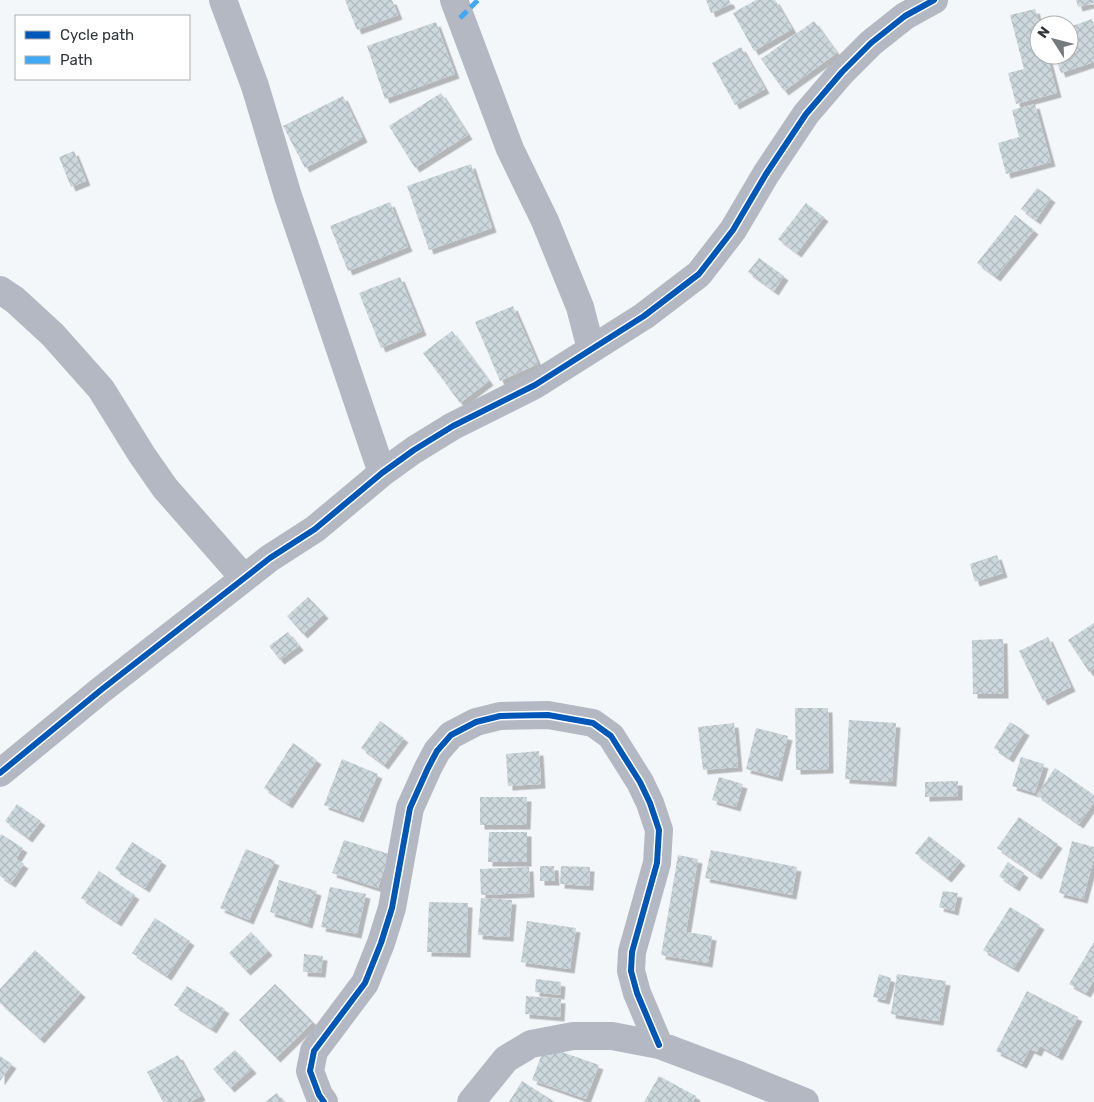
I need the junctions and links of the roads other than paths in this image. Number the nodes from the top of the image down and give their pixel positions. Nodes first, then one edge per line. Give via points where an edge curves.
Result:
1 (223, 0) edge
2 (454, 0) edge
3 (934, 0) edge
4 (0, 290) edge
5 (591, 349) junction
6 (382, 473) junction
7 (244, 578) junction
8 (0, 773) edge
9 (659, 1045) junction
10 (324, 1102) edge
11 (471, 1102) edge
12 (804, 1102) edge

1 - 6 street via 255,86 288,196
2 - 5 street via 510,149 545,221 580,307
3 - 5 street via 905,16 842,72 806,114 733,230 699,274 644,316
4 - 7 street via 53,336 102,389 166,488
5 - 6 street via 535,385 453,426
6 - 7 street via 315,530
7 - 8 street
9 - 10 street via 631,971 632,952 657,863 659,830 640,782 611,736 593,723 548,715 500,716 476,722 451,735 436,751 428,768 410,808 392,908 365,983 314,1051 310,1071
9 - 11 street via 612,1036 573,1036 531,1044 506,1059
9 - 12 street

